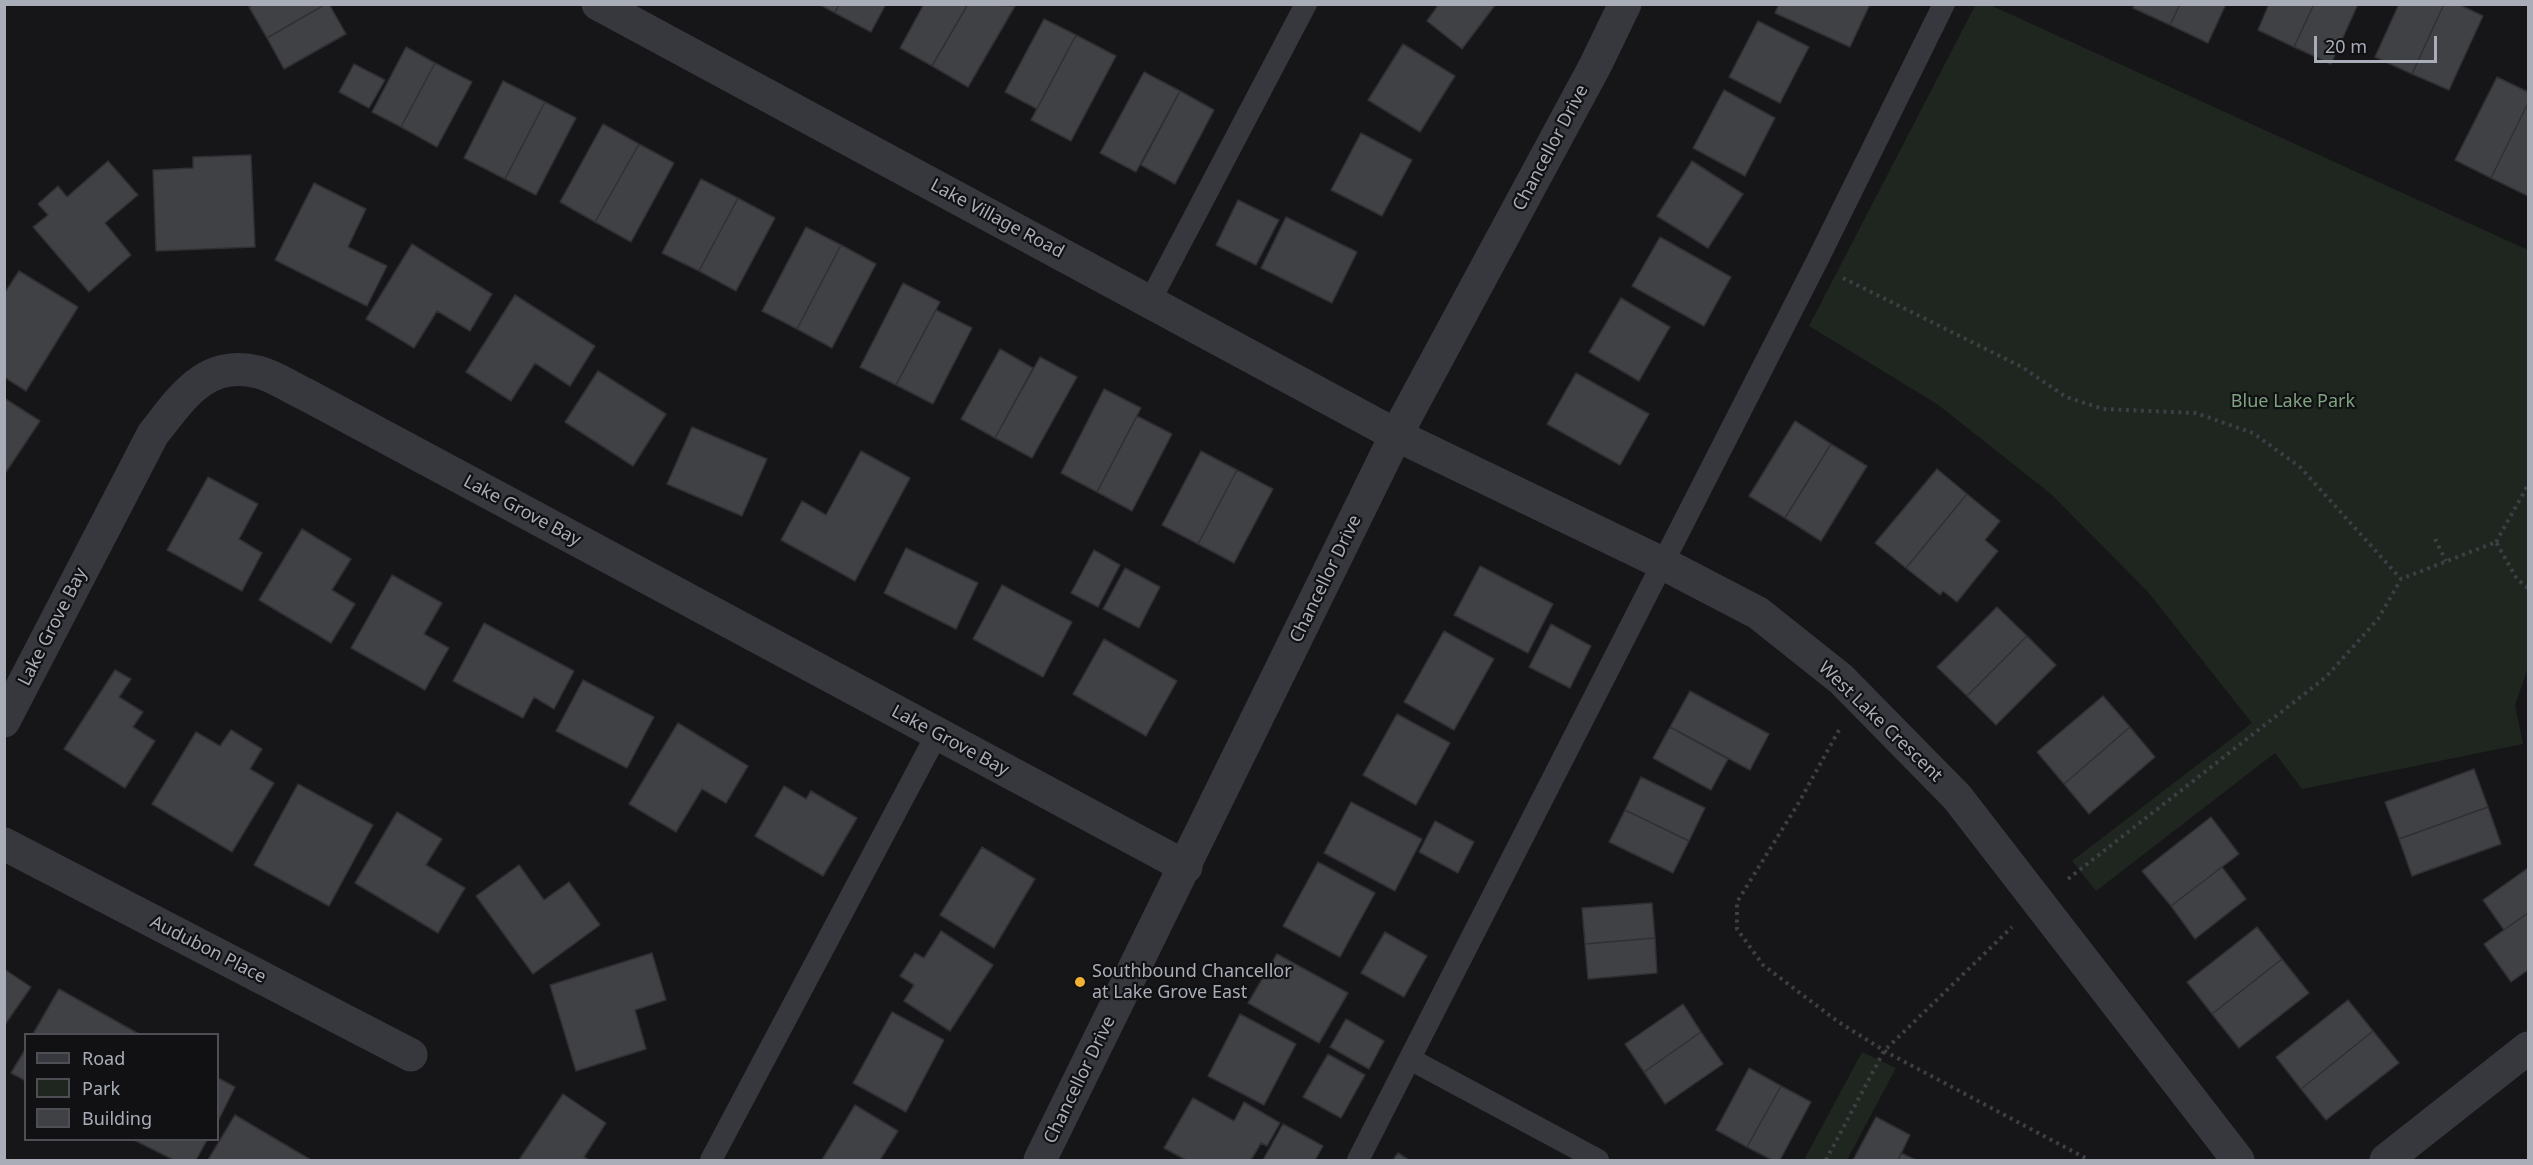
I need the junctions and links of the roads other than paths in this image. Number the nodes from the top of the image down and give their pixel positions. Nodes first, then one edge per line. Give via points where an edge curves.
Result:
1 (598, 4) edge
2 (1306, 4) edge
3 (1625, 4) edge
4 (1944, 4) edge
5 (1150, 301) junction
6 (1396, 435) junction
7 (1662, 562) junction
8 (4, 721) edge
9 (937, 734) junction
10 (4, 844) edge
11 (1186, 867) junction
12 (2529, 1048) edge
13 (411, 1055) dead end
14 (1410, 1059) junction
15 (711, 1161) edge
16 (1040, 1161) edge
17 (1358, 1161) edge
18 (1598, 1161) edge
19 (2238, 1161) edge
20 (2386, 1161) edge

1 - 5 street, Lake Village Road
2 - 5 lane
3 - 6 street, Chancellor Drive
4 - 7 lane
5 - 6 street, Lake Village Road
6 - 7 street, West Lake Crescent
6 - 11 street, Chancellor Drive
7 - 14 lane
7 - 19 street, West Lake Crescent via 1758,613 1859,695 1957,797
8 - 9 street, Lake Grove Bay via 153,434 196,384 214,372 236,370 259,372 305,394
9 - 11 street, Lake Grove Bay
9 - 15 lane
10 - 13 street, Audubon Place
11 - 16 street, Chancellor Drive
12 - 20 street
14 - 17 lane
14 - 18 lane

